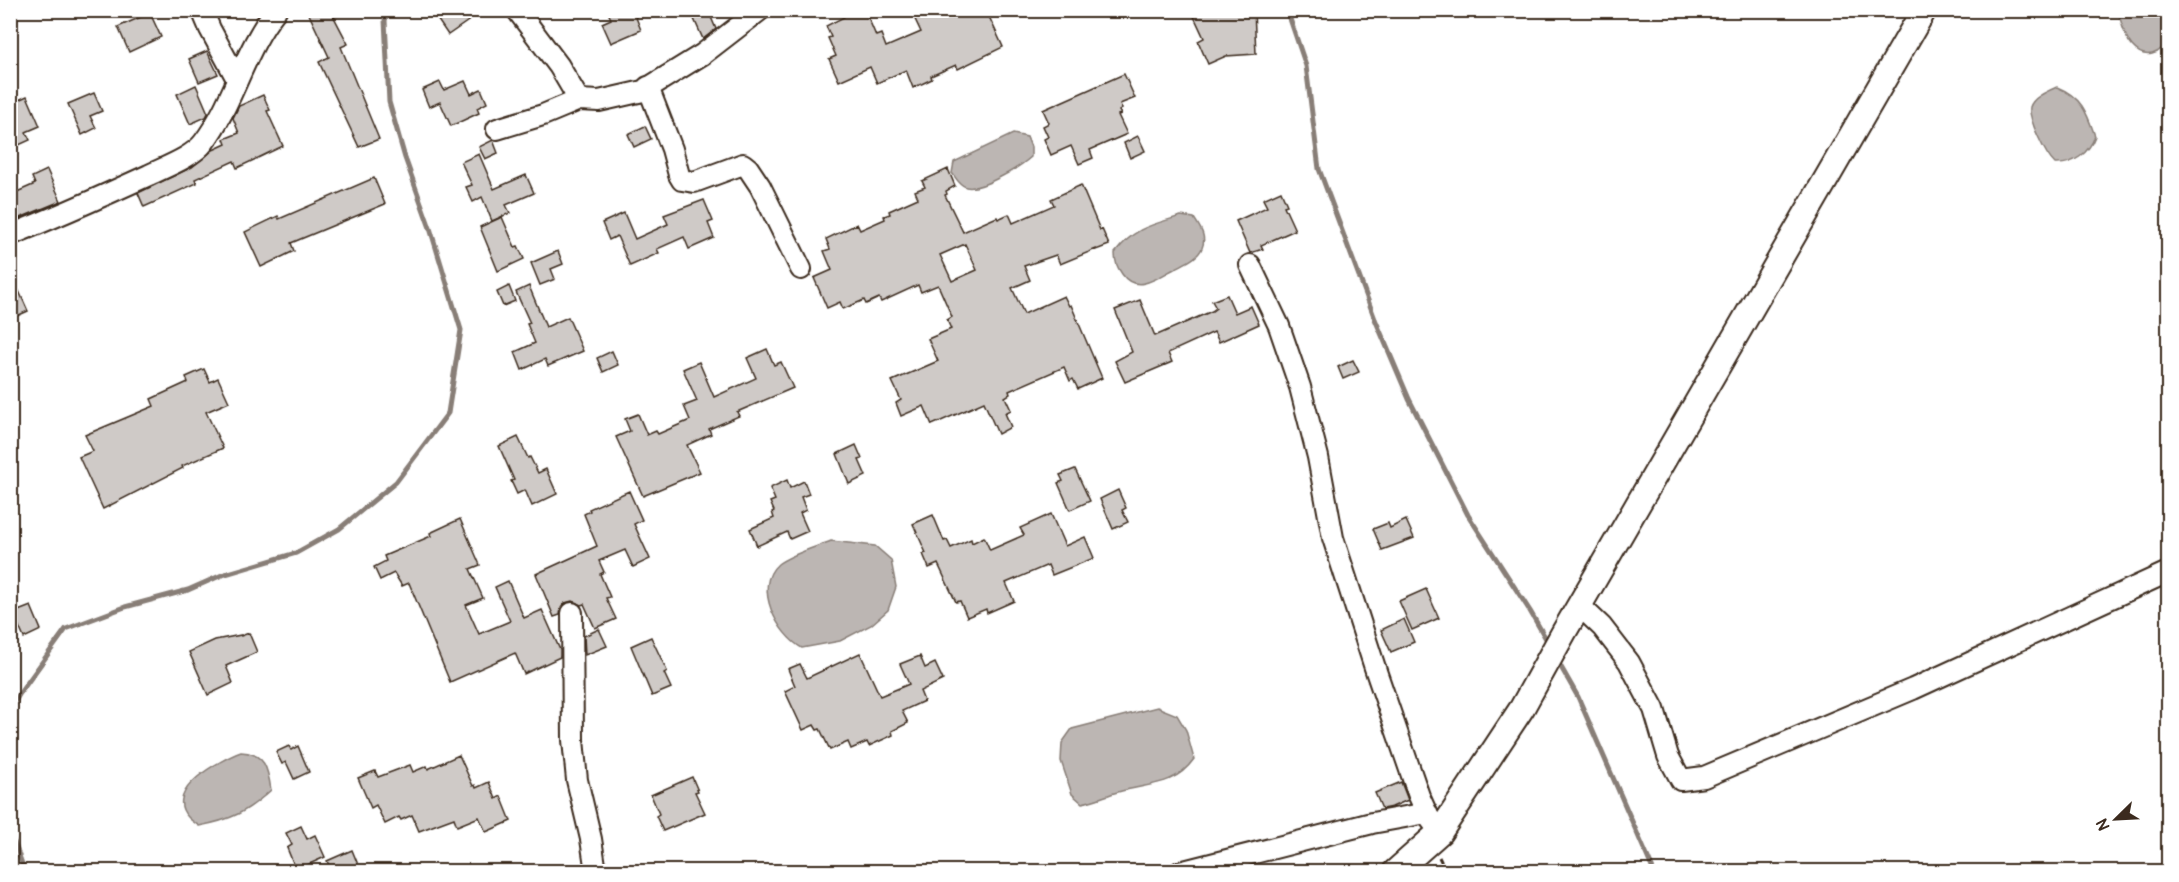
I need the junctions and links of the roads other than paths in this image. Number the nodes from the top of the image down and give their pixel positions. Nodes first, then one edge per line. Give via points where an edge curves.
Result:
1 (202, 10) edge
2 (276, 10) edge
3 (517, 10) edge
4 (760, 10) edge
5 (1923, 10) edge
6 (237, 80) junction
7 (648, 87) junction
8 (579, 100) junction
9 (496, 129) dead end
10 (10, 236) edge
11 (1250, 265) dead end
12 (801, 269) dead end
13 (2169, 572) edge
14 (1580, 606) junction
15 (572, 613) dead end
16 (1433, 822) junction
17 (596, 872) edge
18 (1180, 872) edge
19 (1395, 872) edge

1 - 6 street
2 - 6 street
3 - 8 street
4 - 7 street via 703,54
5 - 14 main road
6 - 10 street via 218,122 202,145 74,210
7 - 8 street via 627,96
7 - 12 street via 682,180 694,182 743,165 748,168
8 - 9 street
11 - 16 street via 1279,326 1300,387 1333,538 1377,675
13 - 14 street via 1913,689 1704,777 1681,780 1668,756 1654,709 1629,662
14 - 16 main road via 1522,708
15 - 17 street via 573,740
16 - 18 street via 1372,823
16 - 19 main road

